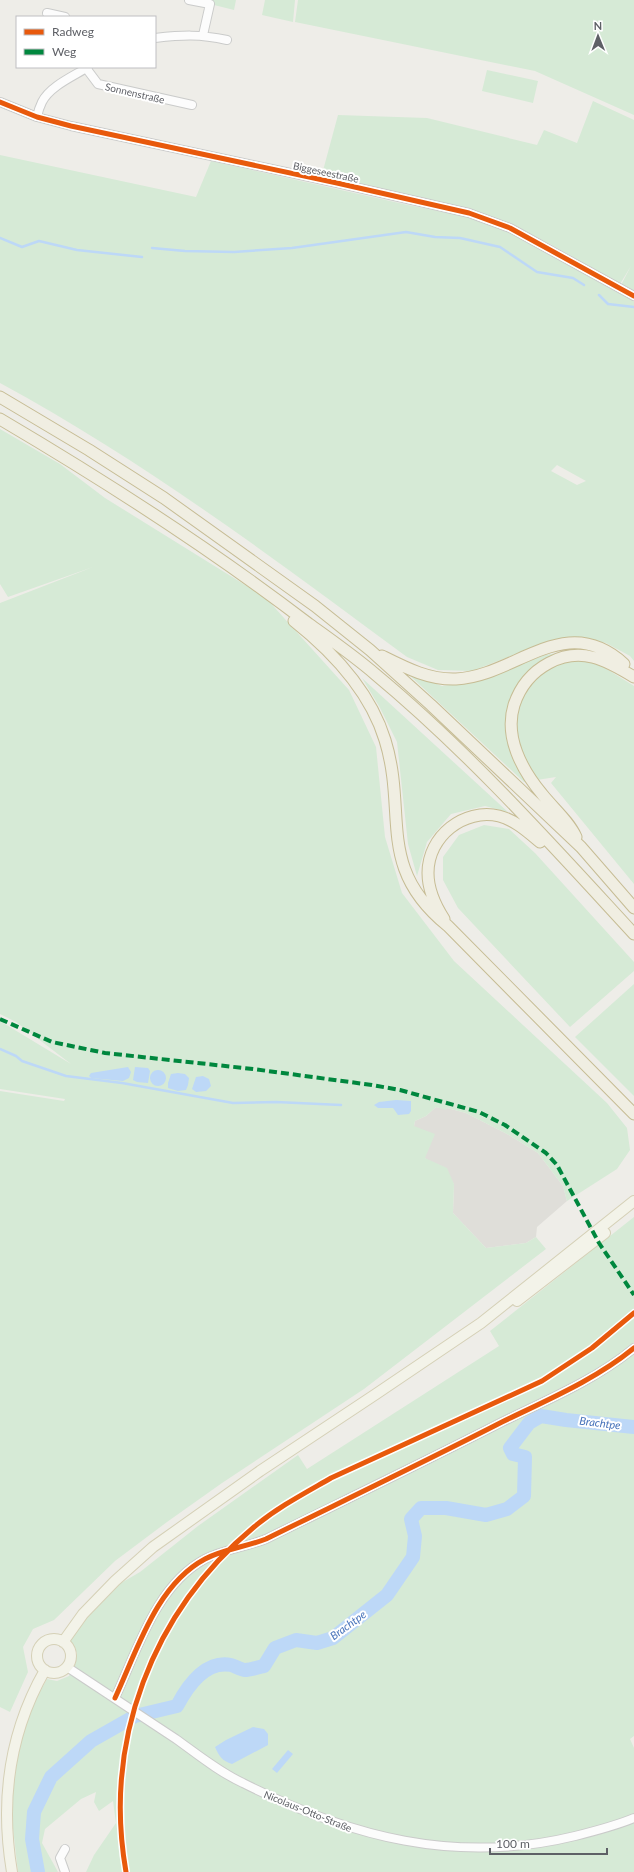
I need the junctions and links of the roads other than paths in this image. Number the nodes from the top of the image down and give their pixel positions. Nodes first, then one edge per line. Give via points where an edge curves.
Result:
1 (189, 0) edge
2 (47, 13) dead end
3 (60, 16) edge
4 (202, 35) junction
5 (156, 38) edge
6 (226, 40) dead end
7 (87, 68) edge
8 (0, 102) edge
9 (192, 106) dead end
10 (37, 117) junction
11 (634, 296) edge
12 (0, 397) edge
13 (0, 419) edge
14 (262, 588) junction
15 (370, 650) junction
16 (634, 676) edge
17 (581, 847) junction
18 (576, 870) junction
19 (634, 908) edge
20 (448, 926) junction
21 (634, 934) edge
22 (634, 1114) edge
23 (632, 1207) edge
24 (634, 1348) edge
25 (64, 1642) junction
26 (67, 1667) junction
27 (45, 1670) junction
28 (115, 1698) junction
29 (634, 1818) edge
30 (65, 1849) dead end
31 (12, 1872) edge
32 (65, 1872) edge

1 - 4 street via 210,4
2 - 3 street
4 - 5 street
4 - 6 street
7 - 9 street, Sonnenstraße via 98,84
7 - 10 street via 47,95
8 - 10 street, Biggeseestraße
10 - 11 street, Biggeseestraße via 469,213 510,228
12 - 15 highway via 164,498 315,606
13 - 14 highway via 193,540
14 - 18 highway via 374,673 459,748
14 - 20 highway via 280,610 312,636 341,665 374,711 391,761 397,843 403,865 418,894 432,912
15 - 16 highway via 420,674 457,679 487,672 549,646 577,643 594,646 609,653 623,663
15 - 17 highway
16 - 17 highway via 600,658 565,657 549,663 535,673 524,685 513,708 512,733 520,760 541,794 573,829
17 - 19 highway
18 - 20 highway via 514,822 491,815 467,818 441,836 428,864 430,887
18 - 21 highway
20 - 22 highway
23 - 25 main road via 544,1281 260,1471 153,1548 115,1581 83,1614
24 - 28 street via 616,1362 572,1388 412,1468 266,1539 219,1553 192,1567 164,1596 148,1623
25 - 26 main road via 70,1651 70,1662
25 - 27 main road via 52,1640 42,1645 37,1655
26 - 27 main road via 54,1673
26 - 28 street, Nicolaus-Otto-Straße
27 - 31 main road via 22,1717 8,1774 6,1827
28 - 29 street, Nicolaus-Otto-Straße via 242,1783 352,1829 422,1844 473,1848 531,1844 590,1832
30 - 32 street via 60,1858

